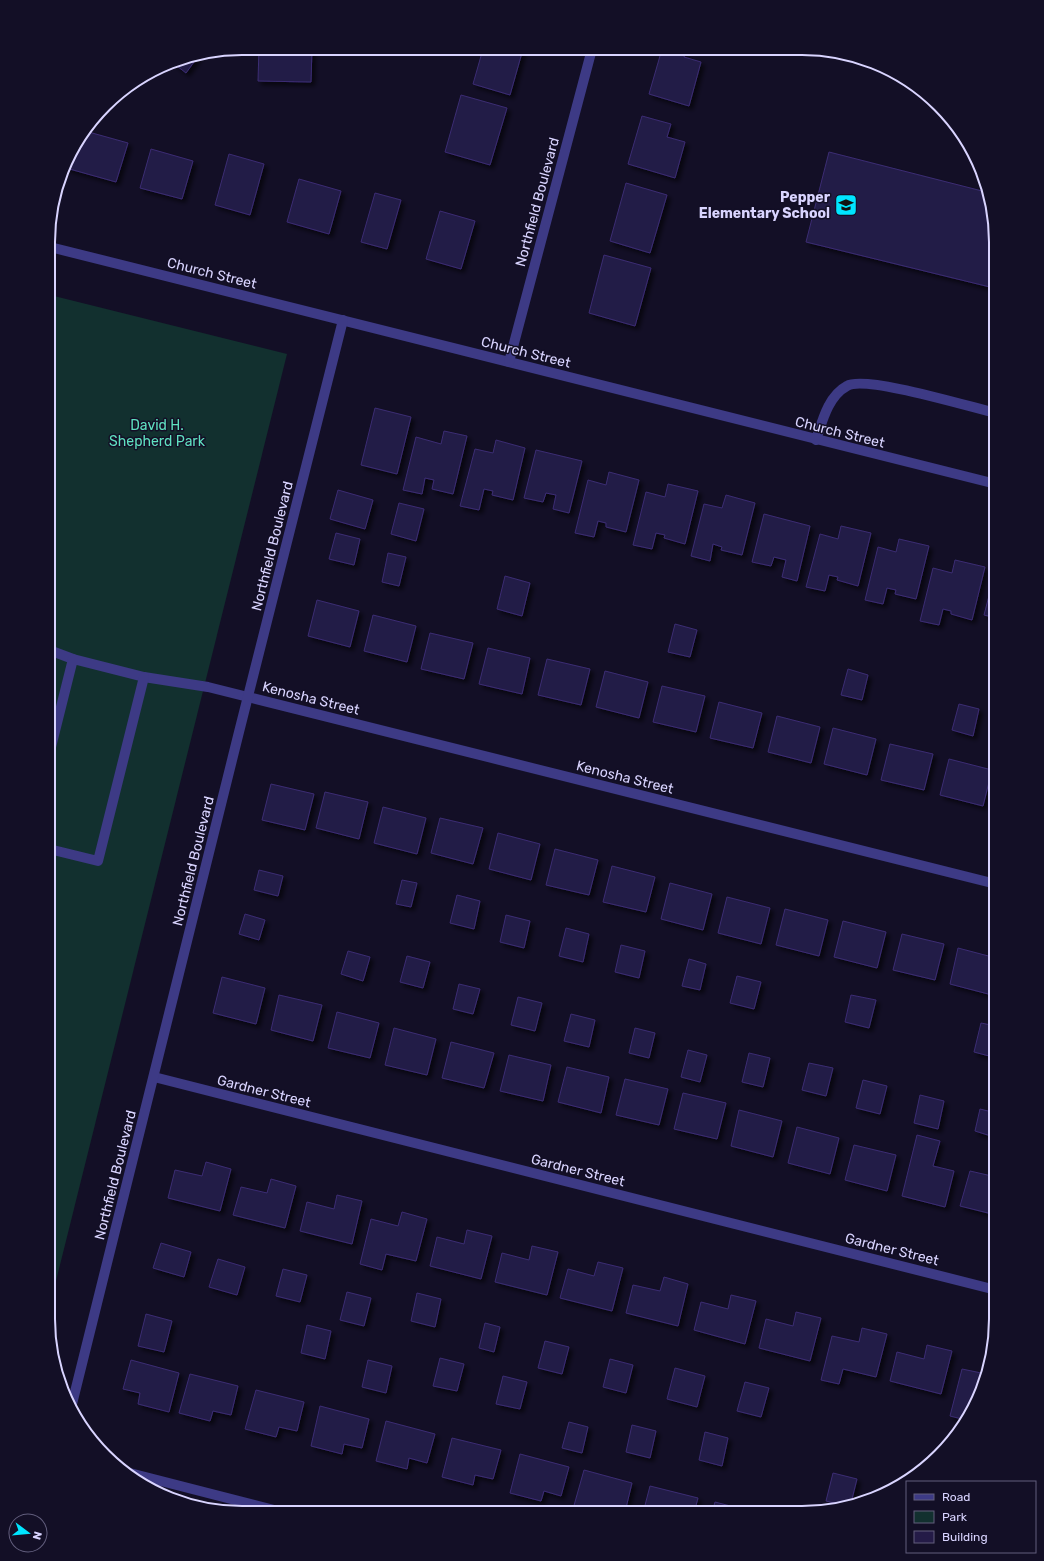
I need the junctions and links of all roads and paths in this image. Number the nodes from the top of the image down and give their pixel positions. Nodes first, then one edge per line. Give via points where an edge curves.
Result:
1 (590, 55) edge
2 (55, 248) edge
3 (343, 320) junction
4 (509, 362) junction
5 (989, 411) edge
6 (816, 440) junction
7 (989, 482) edge
8 (55, 652) edge
9 (73, 659) junction
10 (144, 677) junction
11 (248, 697) junction
12 (55, 731) edge
13 (55, 850) edge
14 (989, 882) edge
15 (154, 1077) junction
16 (989, 1288) edge
17 (73, 1400) edge
18 (138, 1475) edge
19 (259, 1506) edge

1 - 4 street, Northfield Boulevard
2 - 3 street, Church Street
3 - 4 street, Church Street
3 - 11 street, Northfield Boulevard
4 - 6 street, Church Street
5 - 6 street via 880,384 857,383 847,385 836,394 825,413
6 - 7 street, Church Street
8 - 9 street, Kenosha Street
9 - 10 street, Kenosha Street
9 - 12 street
10 - 11 street, Kenosha Street via 208,687
10 - 13 street via 98,861
11 - 14 street, Kenosha Street
11 - 15 street, Northfield Boulevard
15 - 16 street, Gardner Street
15 - 17 street, Northfield Boulevard
18 - 19 street

